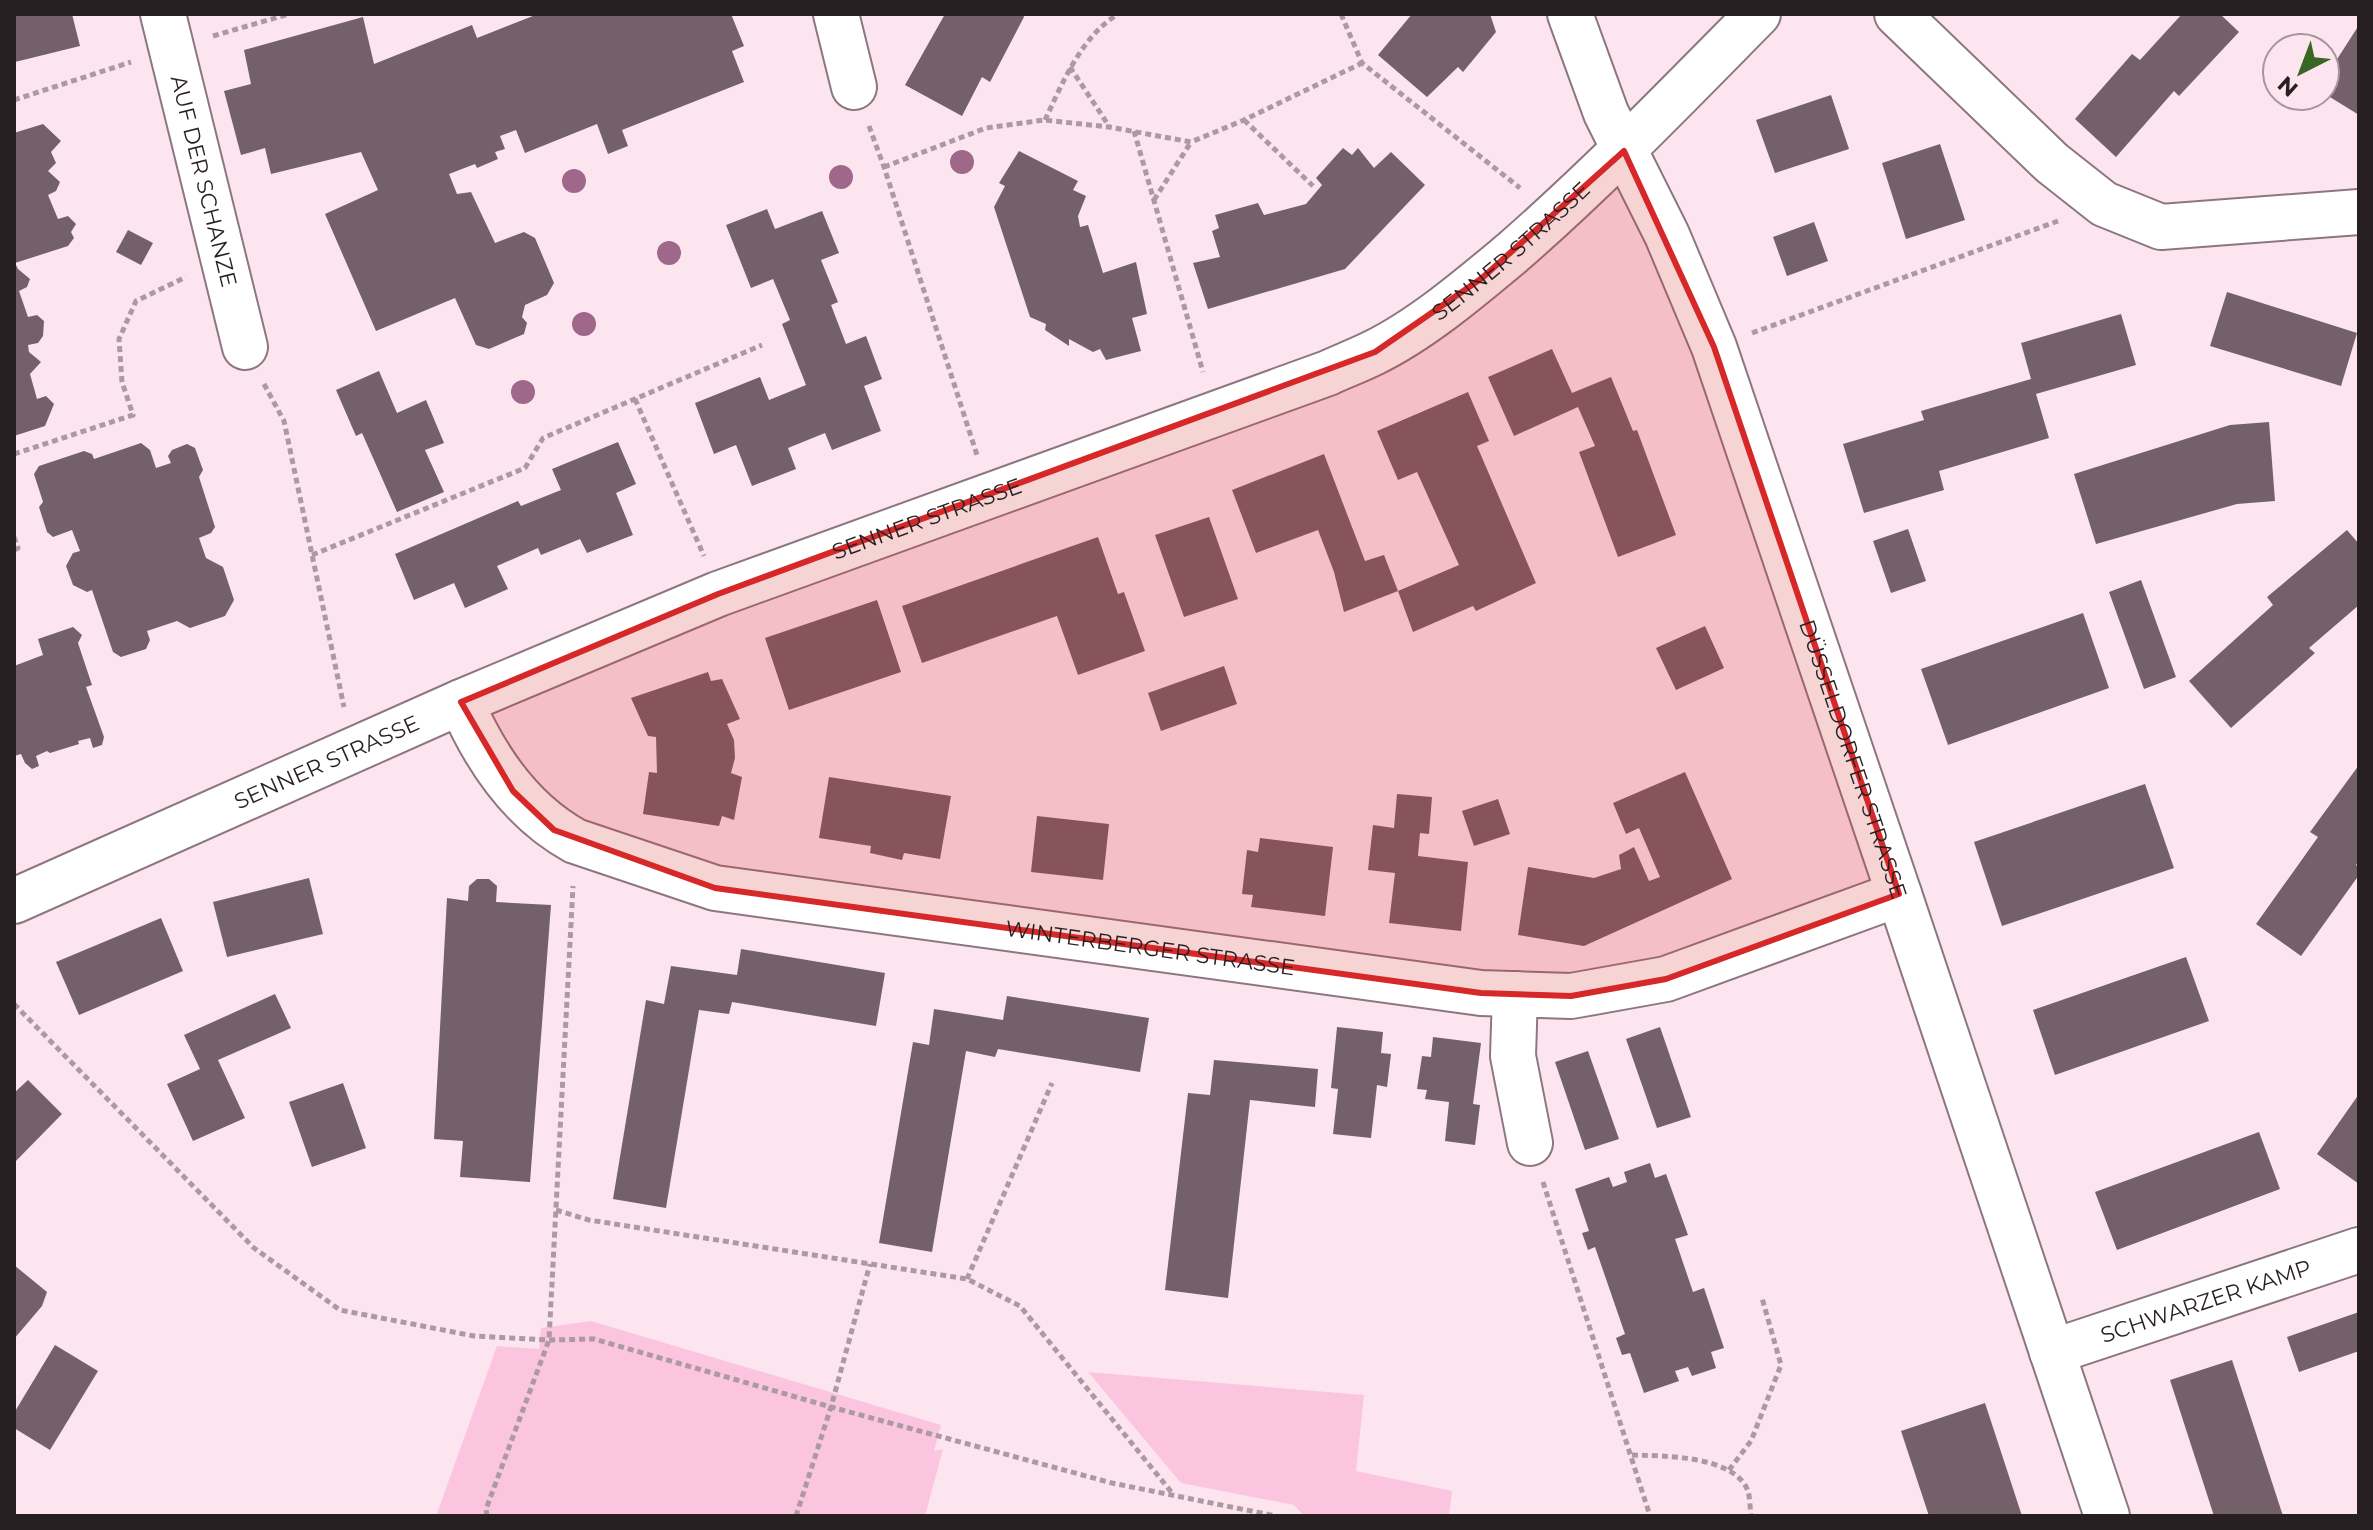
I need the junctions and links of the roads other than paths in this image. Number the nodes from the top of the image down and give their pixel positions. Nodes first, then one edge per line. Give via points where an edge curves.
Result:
1 (836, 14) edge
2 (1570, 14) edge
3 (1758, 14) edge
4 (1897, 14) edge
5 (167, 31) edge
6 (854, 87) road end
7 (1624, 151) junction
8 (2359, 212) edge
9 (245, 347) road end
10 (461, 702) junction
11 (1899, 894) junction
12 (14, 901) edge
13 (1515, 994) junction
14 (1530, 1143) road end
15 (2359, 1250) edge
16 (2052, 1352) junction
17 (2107, 1516) edge

1 - 6 street
2 - 7 street, DÜSSELDORFER STRASSE
3 - 7 street, SENNER STRASSE
4 - 8 street via 2052,163 2104,204 2161,227
5 - 9 street, AUF DER SCHANZE
7 - 10 street, SENNER STRASSE via 1482,278 1375,352 718,594
7 - 11 street, DÜSSELDORFER STRASSE via 1667,235 1714,347
10 - 12 street, SENNER STRASSE
10 - 13 street, WINTERBERGER STRASSE via 475,736 513,791 554,830 715,888
11 - 13 street, WINTERBERGER STRASSE via 1666,979 1571,996
11 - 16 street, DÜSSELDORFER STRASSE
13 - 14 street via 1513,1056
15 - 16 street, SCHWARZER KAMP
16 - 17 street, DÜSSELDORFER STRASSE

